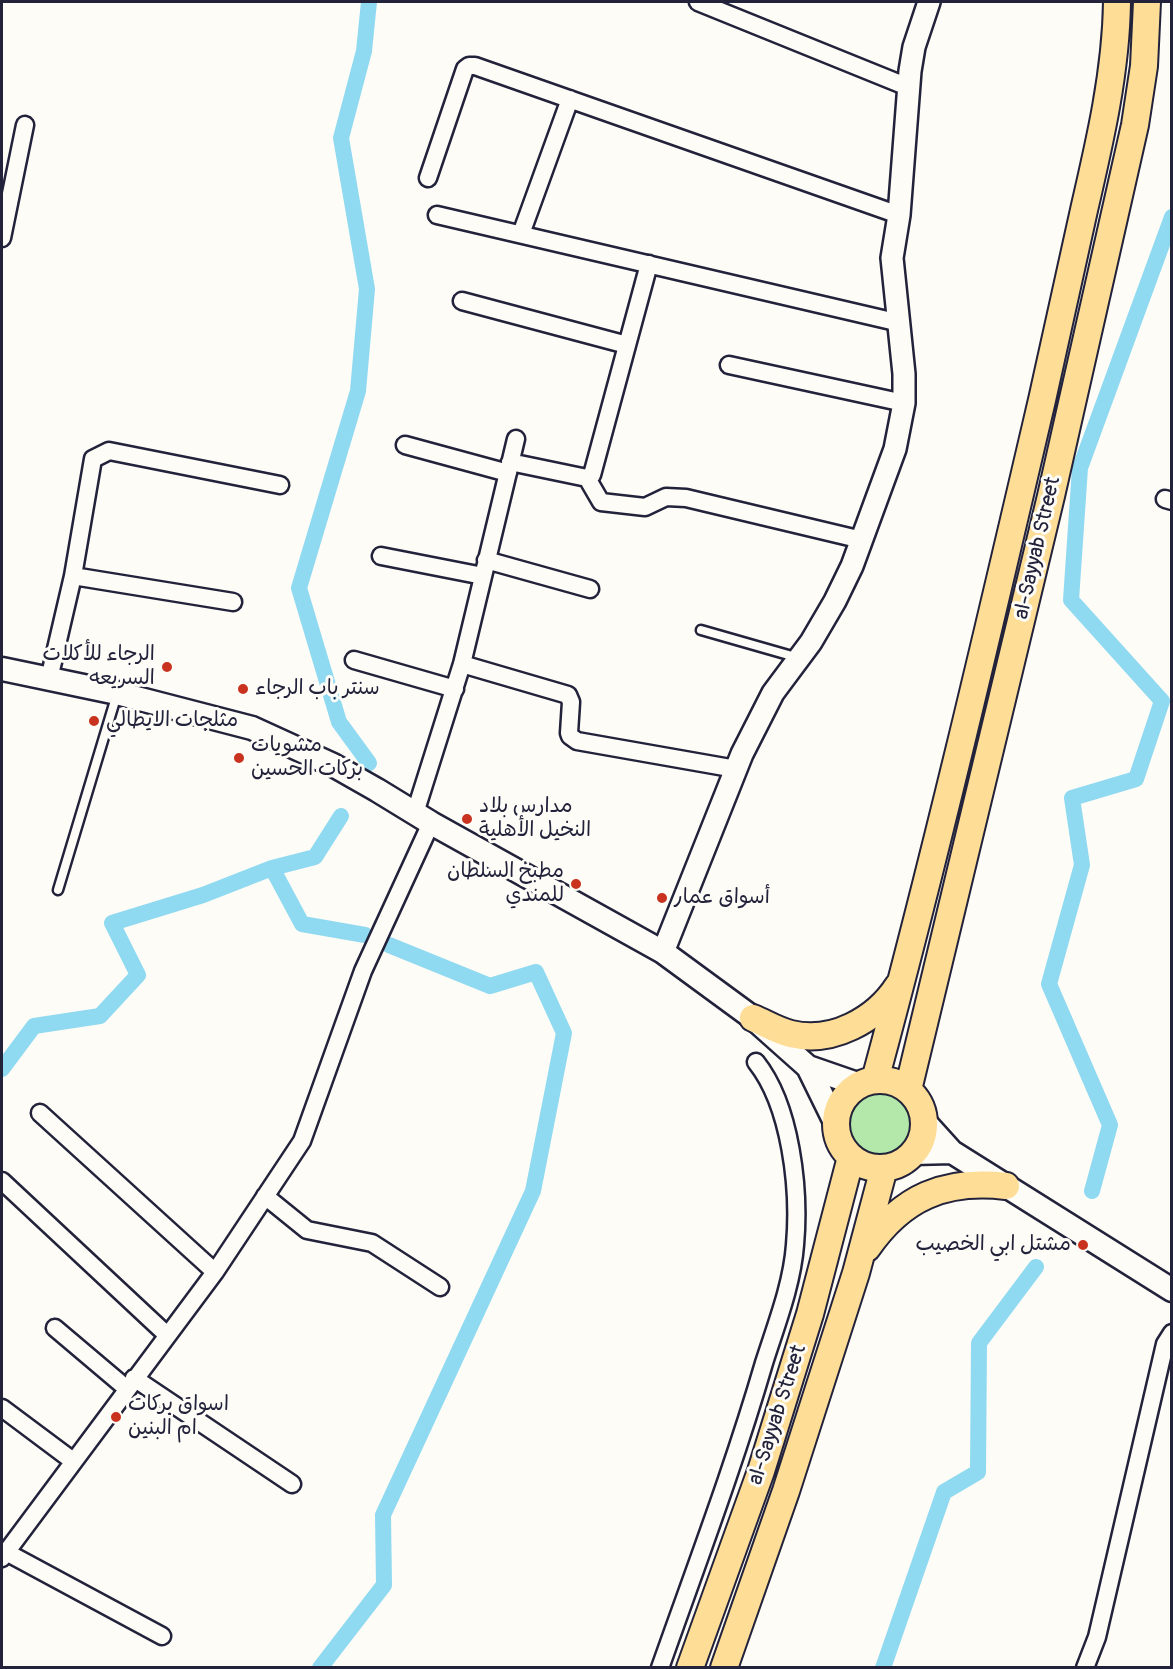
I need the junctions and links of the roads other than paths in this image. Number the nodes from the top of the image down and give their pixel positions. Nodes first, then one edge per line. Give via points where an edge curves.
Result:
1 (698, 2) edge
2 (929, 2) edge
3 (1117, 2) edge
4 (1147, 2) edge
5 (908, 87) junction
6 (570, 99) junction
7 (25, 125) dead end
8 (428, 178) dead end
9 (437, 215) dead end
10 (898, 215) junction
11 (521, 234) junction
12 (2, 238) edge
13 (649, 264) junction
14 (462, 301) dead end
15 (900, 323) junction
16 (627, 345) junction
17 (729, 365) dead end
18 (904, 403) junction
19 (516, 439) dead end
20 (405, 445) dead end
21 (509, 467) junction
22 (587, 478) junction
23 (280, 484) dead end
24 (862, 540) junction
25 (381, 556) dead end
26 (484, 568) junction
27 (74, 576) junction
28 (590, 589) dead end
29 (233, 602) dead end
30 (701, 630) dead end
31 (800, 658) junction
32 (354, 660) dead end
33 (462, 664) junction
34 (2, 669) edge
35 (49, 679) junction
36 (455, 689) junction
37 (117, 693) junction
38 (736, 769) junction
39 (423, 818) junction
40 (58, 890) dead end
41 (663, 952) junction
42 (902, 981) junction
43 (753, 1018) junction
44 (756, 1062) dead end
45 (808, 1066) junction
46 (867, 1083) junction
47 (908, 1090) junction
48 (40, 1113) dead end
49 (924, 1121) junction
50 (836, 1124) junction
51 (952, 1152) junction
52 (913, 1153) junction
53 (851, 1157) junction
54 (884, 1168) junction
55 (2, 1181) edge
56 (1006, 1186) junction
57 (265, 1197) junction
58 (215, 1272) junction
59 (856, 1273) junction
60 (440, 1287) dead end
61 (1172, 1290) edge
62 (55, 1328) dead end
63 (1172, 1333) edge
64 (167, 1335) junction
65 (130, 1383) junction
66 (2, 1408) edge
67 (73, 1461) junction
68 (292, 1484) dead end
69 (4, 1555) edge
70 (162, 1636) dead end
71 (660, 1668) edge
72 (690, 1668) edge
73 (724, 1668) edge
74 (1085, 1668) edge

1 - 5 street
2 - 5 street via 914,47
3 - 42 main road, al-Sayyab Street via 1113,69 1102,133 985,644
4 - 47 main road, al-Sayyab Street via 1135,126 1051,496
5 - 10 street
6 - 8 street via 469,66
6 - 10 street
6 - 11 street
7 - 12 street
9 - 11 street
10 - 15 street via 892,258
11 - 13 street
13 - 15 street
13 - 16 street
14 - 16 street
15 - 18 street
16 - 22 street via 592,475
17 - 18 street
18 - 24 street via 895,449
19 - 21 street
20 - 21 street
21 - 22 street
21 - 26 street
22 - 24 street via 601,502 645,507 666,497 686,498
23 - 27 street via 109,451 93,459
24 - 31 street via 836,602
25 - 26 street
26 - 28 street
26 - 33 street
27 - 29 street
27 - 35 street
30 - 31 lane
31 - 38 street via 773,693
32 - 36 street
33 - 36 street
33 - 38 street via 568,695 569,733 578,741
34 - 35 main road
35 - 37 main road
36 - 39 street
37 - 39 main road via 252,728 333,765
37 - 40 lane
38 - 41 street
39 - 41 main road
39 - 57 street via 302,1141
41 - 43 main road
42 - 43 main road via 868,1016 820,1038 789,1034
42 - 46 main road, al-Sayyab Street
43 - 45 main road
44 - 71 street via 775,1098 789,1140 795,1246 789,1279 739,1446
45 - 46 main road
45 - 50 main road
46 - 47 main road via 892,1082
46 - 50 main road via 842,1101
47 - 49 main road
48 - 58 street
49 - 51 main road
49 - 52 main road via 920,1143
50 - 53 main road via 837,1136
51 - 52 main road
51 - 56 main road
52 - 54 main road
53 - 54 main road via 861,1164
53 - 72 main road, al-Sayyab Street via 810,1314 765,1460
54 - 59 main road, al-Sayyab Street
55 - 64 street
56 - 59 main road via 959,1185 914,1201 879,1232
56 - 61 main road
57 - 58 street
57 - 60 street via 308,1230 372,1244
58 - 64 street
59 - 73 main road, al-Sayyab Street
62 - 65 street
63 - 74 street via 1165,1344 1097,1637
64 - 65 street
65 - 67 street
65 - 68 street
66 - 67 street
67 - 69 street
69 - 70 street

